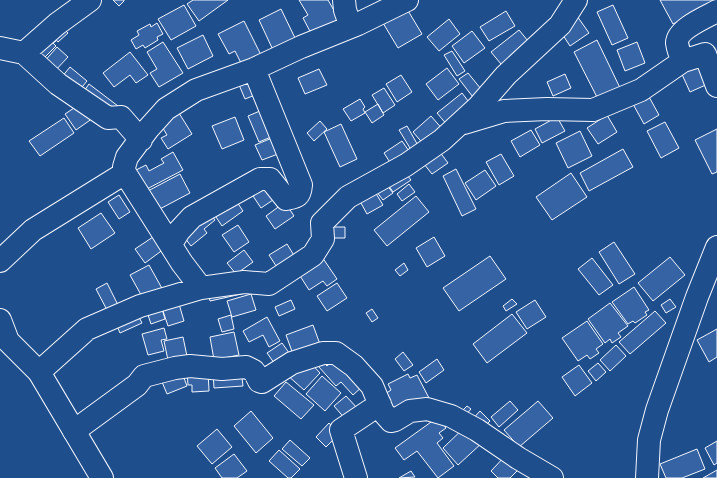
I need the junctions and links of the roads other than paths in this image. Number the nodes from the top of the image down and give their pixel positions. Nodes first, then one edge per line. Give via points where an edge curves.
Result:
1 (90, 0) edge
2 (344, 0) edge
3 (407, 0) edge
4 (576, 0) edge
5 (717, 11) edge
6 (351, 27) junction
7 (0, 48) edge
8 (24, 53) junction
9 (683, 61) junction
10 (254, 69) junction
11 (717, 86) edge
12 (459, 124) junction
13 (141, 140) junction
14 (125, 173) junction
15 (171, 244) junction
16 (717, 247) edge
17 (0, 261) edge
18 (201, 288) junction
19 (0, 320) edge
20 (4, 343) edge
21 (39, 372) junction
22 (380, 404) junction
23 (74, 431) junction
24 (102, 478) edge
25 (356, 478) edge
26 (552, 478) edge
27 (647, 478) edge

1 - 8 main road
2 - 6 main road
3 - 6 main road
4 - 12 main road via 560,25 506,75
5 - 9 main road via 684,30 677,41
6 - 10 main road
7 - 8 main road
8 - 13 main road via 58,84 108,118 121,117
9 - 11 main road via 706,54
9 - 12 main road via 641,90 593,110 504,111
10 - 13 main road via 196,90 166,109
10 - 15 main road via 301,185 300,192 296,197 286,199 270,179 260,179 192,217
12 - 18 main road via 442,140 406,165 348,196 322,223 323,239 313,255 275,281 269,284 244,282
13 - 14 main road via 127,157
14 - 15 main road
14 - 17 main road via 33,230
15 - 18 main road
16 - 27 main road via 657,410 649,440
18 - 21 main road via 140,306 87,330
19 - 20 main road
20 - 21 main road
21 - 23 main road
22 - 23 main road via 372,386 354,366 336,353 323,353 292,363 262,382 254,371 246,367 222,369 190,366 144,376 137,385
22 - 25 main road via 342,430
22 - 26 main road via 391,421 410,411 427,409 451,416
23 - 24 main road

